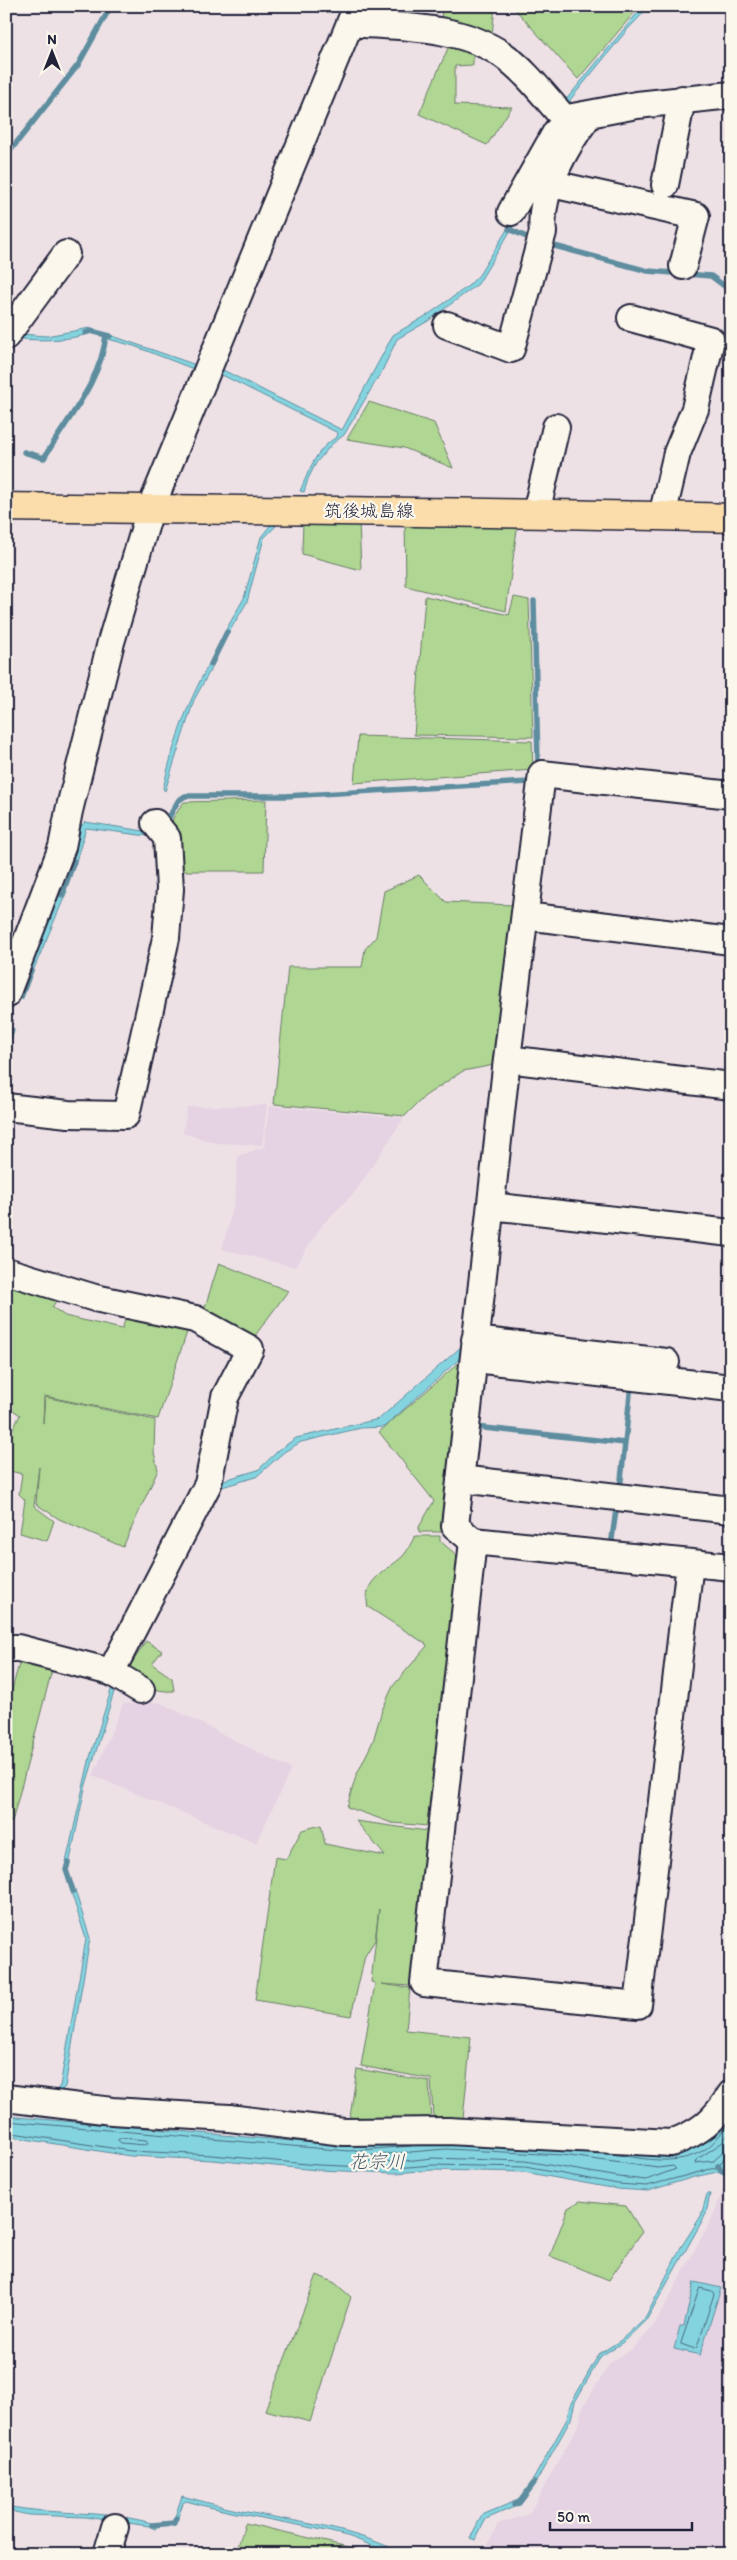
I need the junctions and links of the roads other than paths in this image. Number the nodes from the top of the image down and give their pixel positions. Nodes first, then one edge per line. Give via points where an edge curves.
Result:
1 (354, 15) edge
2 (731, 95) edge
3 (682, 99) junction
4 (577, 117) junction
5 (552, 184) junction
6 (665, 185) dead end
7 (511, 212) dead end
8 (66, 254) dead end
9 (684, 266) dead end
10 (631, 318) dead end
11 (447, 325) dead end
12 (6, 336) edge
13 (556, 427) dead end
14 (6, 507) edge
15 (150, 510) junction
16 (536, 513) junction
17 (662, 516) junction
18 (731, 518) edge
19 (731, 794) edge
20 (155, 823) dead end
21 (525, 916) junction
22 (731, 941) edge
23 (6, 995) edge
24 (507, 1059) junction
25 (731, 1086) edge
26 (6, 1107) edge
27 (491, 1206) junction
28 (731, 1233) edge
29 (6, 1271) edge
30 (474, 1349) junction
31 (731, 1370) edge
32 (731, 1388) edge
33 (460, 1479) junction
34 (731, 1510) edge
35 (473, 1541) junction
36 (690, 1563) junction
37 (731, 1566) edge
38 (6, 1648) edge
39 (111, 1672) junction
40 (141, 1690) dead end
41 (731, 2094) edge
42 (6, 2098) edge
43 (115, 2527) dead end
44 (107, 2554) edge

1 - 4 street via 473,39 502,55
1 - 15 street
2 - 3 street
3 - 4 street
3 - 6 street
4 - 5 street
4 - 7 street
5 - 9 street via 696,216
5 - 11 street via 541,219 543,232 511,349
8 - 12 street
10 - 17 street via 711,340 696,409 677,453
13 - 16 street
14 - 15 main road, 筑後城島線
15 - 16 main road, 筑後城島線
15 - 23 street via 111,642 62,847
16 - 17 main road, 筑後城島線
17 - 18 main road, 筑後城島線
19 - 21 street via 542,774
20 - 26 street via 167,838 170,889 166,938 126,1115 68,1114
21 - 22 street
21 - 24 street
24 - 25 street
24 - 27 street
27 - 28 street
27 - 30 street
29 - 39 street via 96,1298 195,1319 250,1349 225,1397 208,1484
30 - 31 street
30 - 32 street
30 - 33 street
33 - 34 street
33 - 35 street via 455,1526
35 - 36 street
35 - 36 street via 424,1983 638,2005
36 - 37 street
38 - 39 street via 18,1648
39 - 40 street
41 - 42 street via 715,2118 693,2135 671,2143 448,2131 344,2132
43 - 44 street

